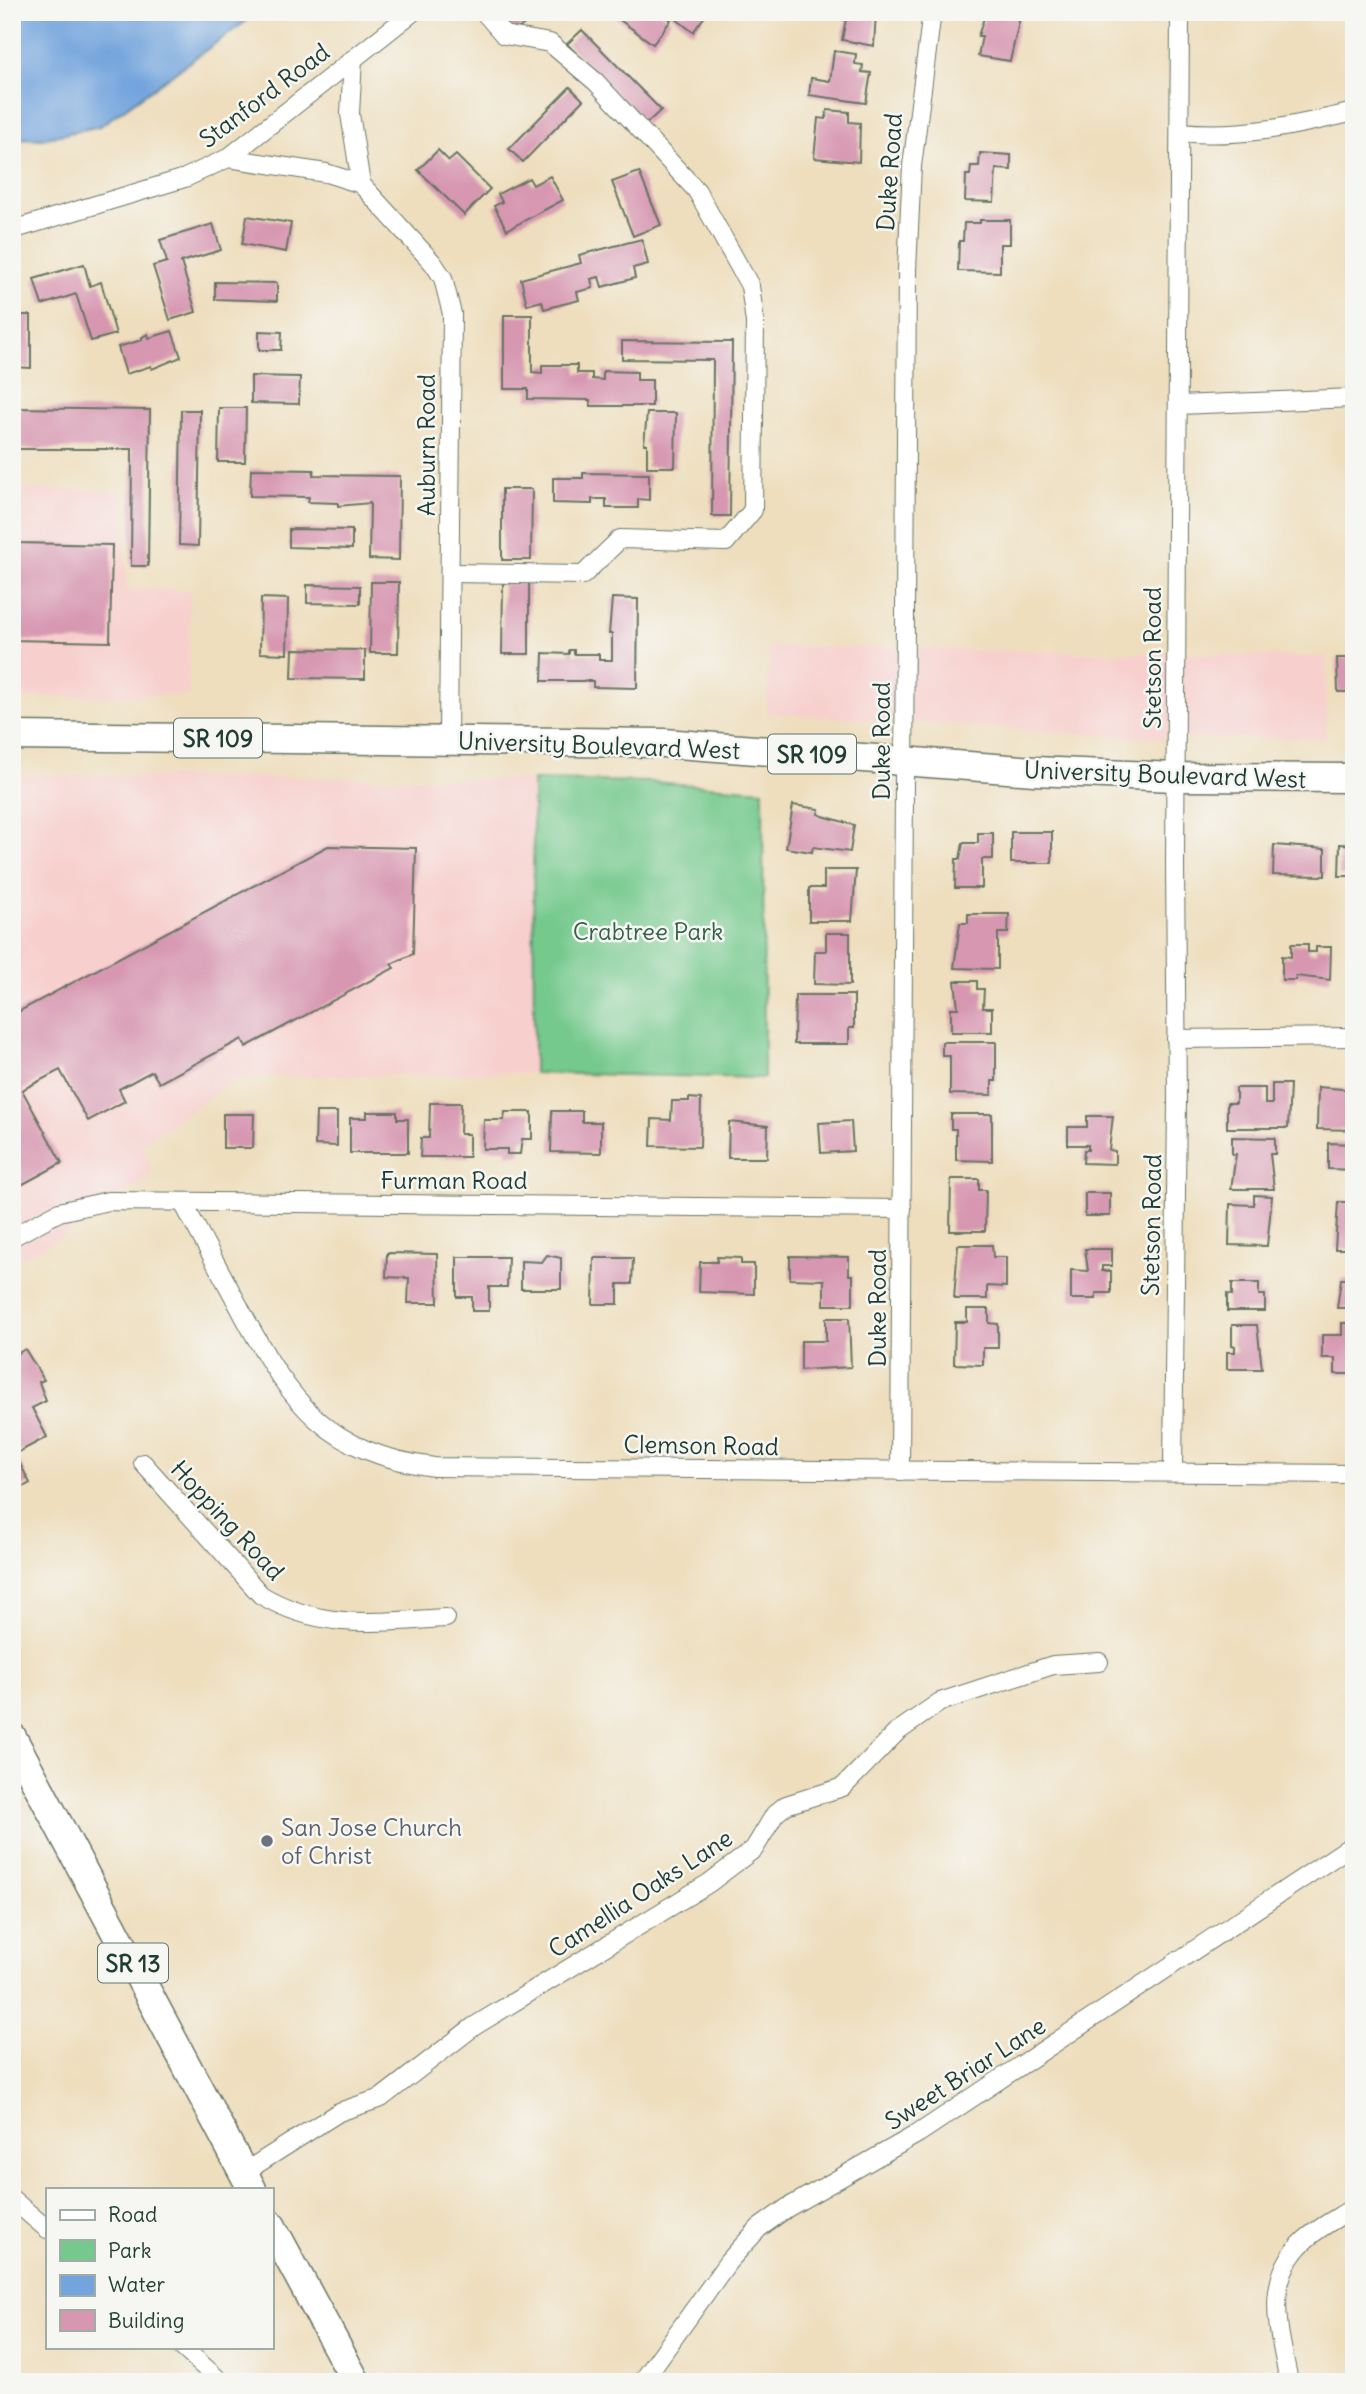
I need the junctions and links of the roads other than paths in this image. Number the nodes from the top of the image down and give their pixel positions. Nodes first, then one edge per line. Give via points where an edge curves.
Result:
1 (413, 12) edge
2 (484, 12) edge
3 (932, 12) edge
4 (1180, 12) edge
5 (353, 59) junction
6 (1354, 112) edge
7 (1180, 132) junction
8 (228, 158) junction
9 (361, 184) junction
10 (12, 230) edge
11 (1354, 398) edge
12 (1178, 405) junction
13 (450, 573) junction
14 (12, 736) edge
15 (448, 740) junction
16 (906, 761) junction
17 (1176, 777) junction
18 (1354, 778) edge
19 (1354, 1037) edge
20 (1176, 1039) junction
21 (183, 1203) junction
22 (902, 1209) junction
23 (12, 1237) edge
24 (143, 1463) dead end
25 (900, 1471) junction
26 (1173, 1472) junction
27 (1354, 1474) edge
28 (446, 1618) dead end
29 (1099, 1662) dead end
30 (12, 1737) edge
31 (1354, 1844) edge
32 (247, 2181) edge
33 (12, 2199) edge
34 (1354, 2207) edge
35 (46, 2228) edge
36 (273, 2229) edge
37 (183, 2348) edge
38 (221, 2382) edge
39 (356, 2382) edge
40 (642, 2382) edge
41 (1289, 2382) edge

1 - 5 street, Stanford Road
2 - 13 street via 504,35 550,43 596,82 697,191 750,286 755,322 753,510 726,542 620,539 583,575
3 - 16 street, Duke Road via 909,218
4 - 7 street, Stetson Road
5 - 8 street, Stanford Road
5 - 9 street via 350,114
6 - 7 street via 1242,135
7 - 12 street, Stetson Road
8 - 9 street, Auburn Road via 326,173
8 - 10 street, Stanford Road via 185,178
9 - 13 street, Auburn Road via 433,262 449,296
11 - 12 street
12 - 17 street, Stetson Road
13 - 15 street, Auburn Road
14 - 15 main road, University Boulevard West / SR 109
15 - 16 main road, University Boulevard West / SR 109 via 664,743
16 - 17 main road, University Boulevard West / SR 109
16 - 22 street, Duke Road
17 - 18 main road, University Boulevard West / SR 109
17 - 20 street, Stetson Road
19 - 20 street
20 - 26 street, Stetson Road
21 - 22 street, Furman Road
21 - 23 street, Furman Road via 96,1202 59,1212
21 - 25 street, Clemson Road via 281,1381 323,1425 369,1452 435,1467
22 - 25 street, Duke Road
24 - 28 street, Hopping Road via 261,1595 283,1608 326,1620
25 - 26 street, Clemson Road
26 - 27 street, Clemson Road
29 - 32 street, Camellia Oaks Lane via 1053,1665 940,1702 897,1732 843,1787 786,1805 775,1814 754,1849 709,1883 473,2027 381,2098 338,2112
30 - 32 main road, SR 13
31 - 40 street, Sweet Briar Lane via 919,2133 759,2228 728,2262
33 - 35 street
34 - 41 street via 1304,2240 1280,2278 1276,2314
36 - 39 main road
37 - 38 street

